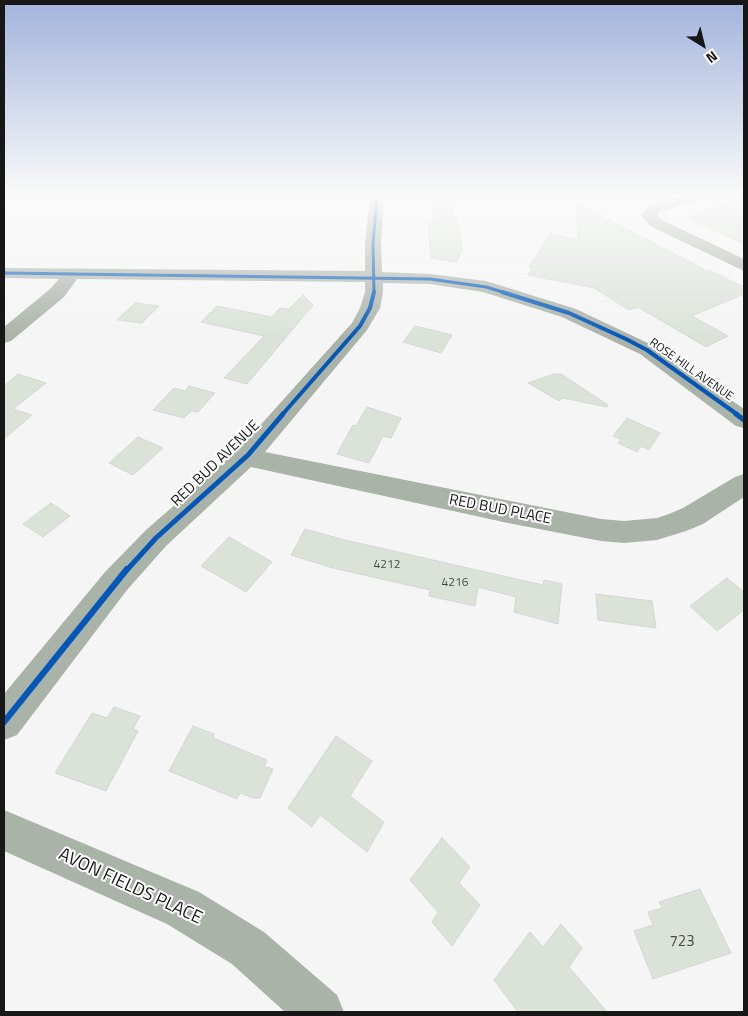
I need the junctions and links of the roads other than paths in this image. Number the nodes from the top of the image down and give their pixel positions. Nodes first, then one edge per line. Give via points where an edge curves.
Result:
1 (373, 243) edge
2 (698, 243) edge
3 (744, 266) edge
4 (4, 273) edge
5 (72, 274) junction
6 (375, 276) junction
7 (4, 337) edge
8 (744, 420) edge
9 (248, 456) junction
10 (744, 484) edge
11 (4, 722) edge
12 (4, 830) edge
13 (320, 1012) edge

1 - 6 street, RED BUD AVENUE
2 - 3 street
4 - 5 street, ROSE HILL AVENUE
5 - 6 street, ROSE HILL AVENUE
5 - 7 street via 57,293
6 - 8 street, ROSE HILL AVENUE via 430,279 486,288 569,313 647,350
6 - 9 street, RED BUD AVENUE via 370,308 360,326
9 - 10 street, RED BUD PLACE via 508,512 624,532 657,528 694,516
9 - 11 street, RED BUD AVENUE via 156,538 116,581
12 - 13 street, AVON FIELDS PLACE via 183,908 248,948

